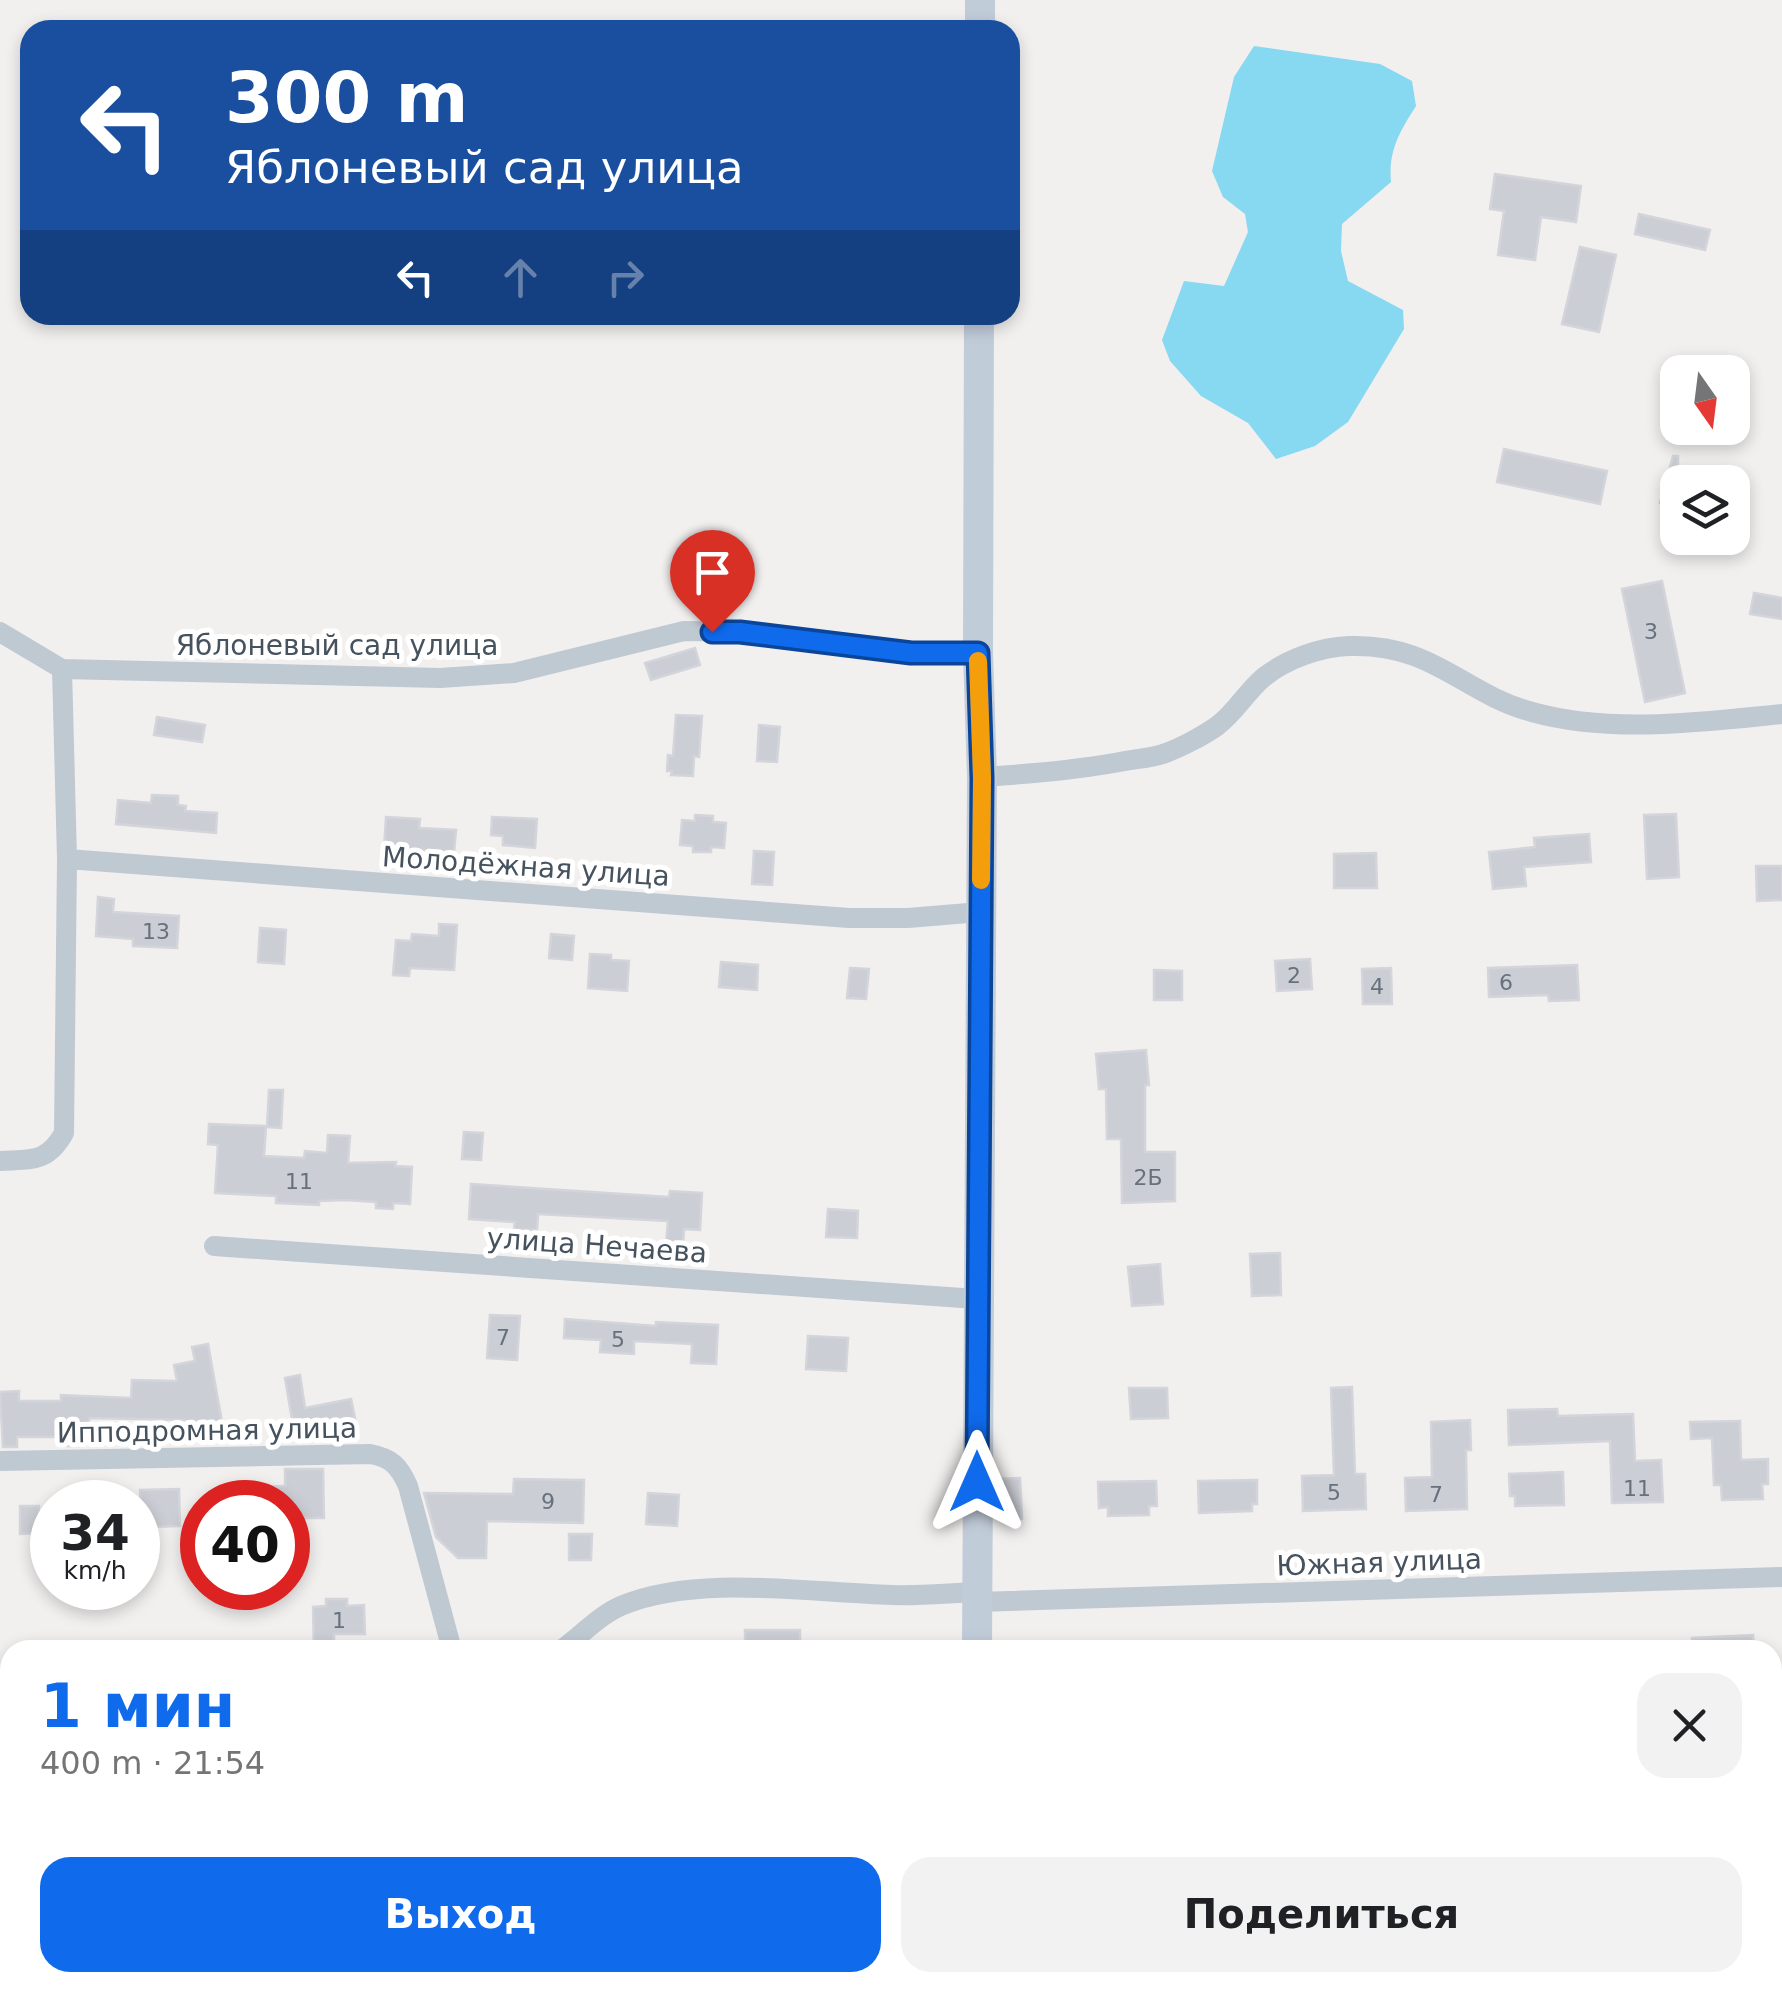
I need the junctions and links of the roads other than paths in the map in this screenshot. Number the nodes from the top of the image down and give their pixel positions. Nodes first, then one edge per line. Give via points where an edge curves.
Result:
1 (979, 325) edge
2 (0, 632) edge
3 (978, 653) junction
4 (62, 669) junction
5 (1782, 714) edge
6 (982, 778) junction
7 (67, 859) junction
8 (980, 912) junction
9 (0, 1161) edge
10 (214, 1246) dead end
11 (977, 1299) junction
12 (0, 1461) edge
13 (1782, 1577) edge
14 (977, 1597) junction
15 (449, 1640) edge
16 (573, 1640) edge
17 (978, 1640) edge

1 - 3 street
2 - 4 street, Яблоневый сад улица
3 - 4 street, Яблоневый сад улица via 684,631 514,672 440,678
3 - 6 street
4 - 7 street
5 - 6 street via 1715,721 1570,720 1529,712 1396,648 1346,646 1297,657 1264,677 1217,726 1163,754
6 - 8 street
7 - 8 street, Молодёжная улица via 849,918
7 - 9 street via 64,1133 38,1159
8 - 11 street
10 - 11 street, улица Нечаева
11 - 14 street
12 - 15 street, Ипподромная улица via 387,1457 408,1486
13 - 14 street, Южная улица
14 - 16 street via 777,1588 667,1594 625,1604
14 - 17 street

